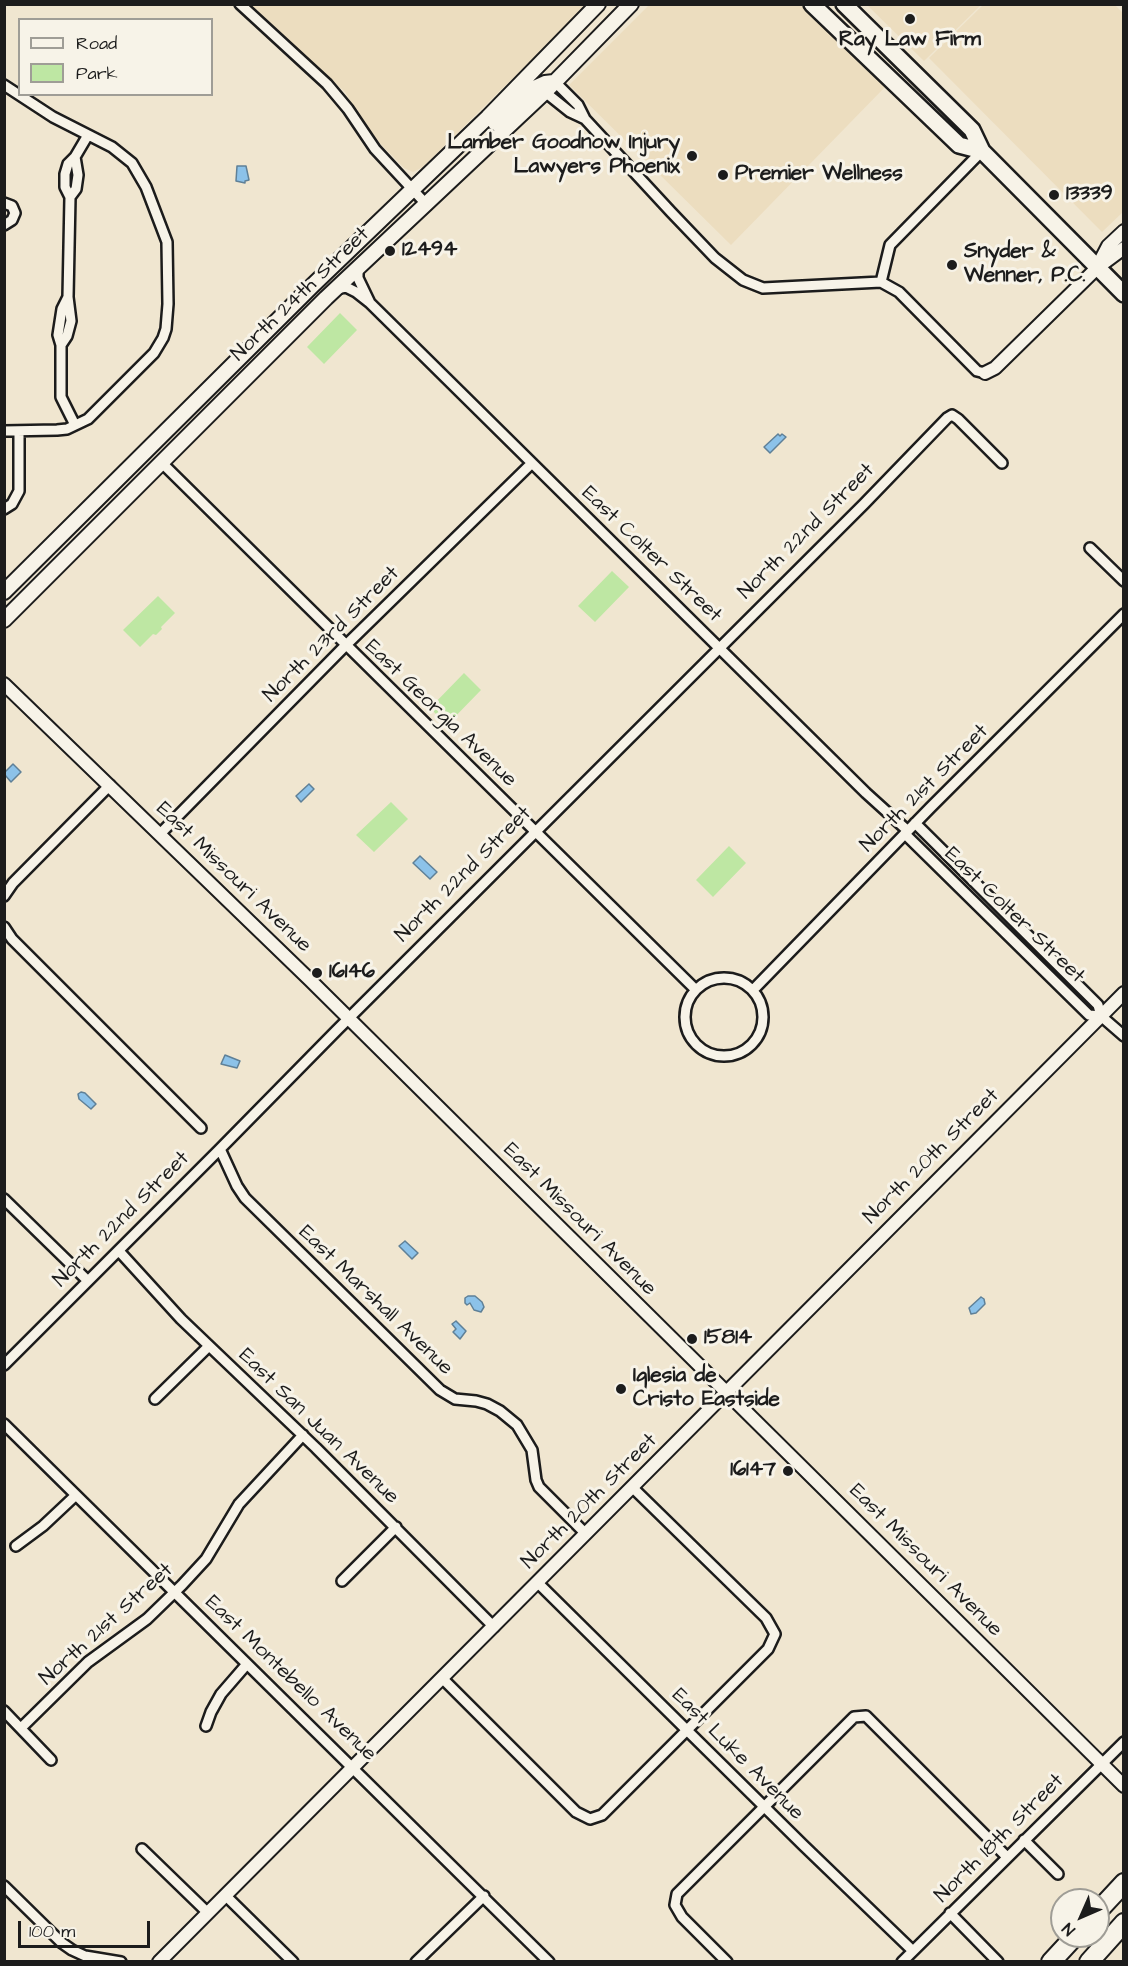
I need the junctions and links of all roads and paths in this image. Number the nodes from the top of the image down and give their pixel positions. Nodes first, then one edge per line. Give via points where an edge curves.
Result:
1 (240, 4) edge
2 (598, 4) edge
3 (631, 4) edge
4 (812, 4) edge
5 (844, 4) edge
6 (567, 36) junction
7 (4, 86) edge
8 (548, 86) junction
9 (18, 95) edge
10 (20, 96) edge
11 (585, 119) junction
12 (88, 135) junction
13 (982, 151) junction
14 (413, 191) junction
15 (4, 203) edge
16 (427, 205) junction
17 (4, 225) edge
18 (1124, 231) edge
19 (1124, 248) edge
20 (358, 268) junction
21 (1097, 268) junction
22 (881, 282) junction
23 (336, 289) junction
24 (1124, 294) edge
25 (370, 303) junction
26 (985, 373) joint
27 (75, 425) junction
28 (4, 431) edge
29 (19, 431) junction
30 (161, 462) junction
31 (1002, 462) dead end
32 (531, 463) junction
33 (4, 509) edge
34 (1090, 548) dead end
35 (1124, 581) edge
36 (7, 588) edge
37 (1124, 614) edge
38 (4, 620) edge
39 (345, 646) junction
40 (719, 647) junction
41 (4, 684) edge
42 (110, 785) junction
43 (915, 823) junction
44 (535, 832) junction
45 (906, 832) junction
46 (160, 834) junction
47 (4, 896) edge
48 (4, 927) edge
49 (695, 989) junction
50 (753, 990) junction
51 (1124, 993) edge
52 (1101, 1016) junction
53 (348, 1018) junction
54 (1124, 1036) edge
55 (201, 1128) dead end
56 (220, 1149) junction
57 (4, 1199) edge
58 (119, 1251) junction
59 (88, 1281) junction
60 (209, 1346) junction
61 (4, 1365) edge
62 (726, 1392) junction
63 (155, 1399) dead end
64 (4, 1424) edge
65 (303, 1436) junction
66 (632, 1487) junction
67 (76, 1495) junction
68 (396, 1527) junction
69 (585, 1533) junction
70 (16, 1546) dead end
71 (342, 1581) dead end
72 (537, 1582) junction
73 (175, 1592) junction
74 (494, 1627) junction
75 (248, 1664) junction
76 (443, 1679) junction
77 (4, 1711) edge
78 (206, 1726) dead end
79 (21, 1728) junction
80 (686, 1730) junction
81 (1124, 1742) edge
82 (51, 1760) dead end
83 (1101, 1763) junction
84 (354, 1767) junction
85 (1124, 1786) edge
86 (764, 1806) junction
87 (1024, 1840) junction
88 (142, 1849) dead end
89 (1007, 1857) junction
90 (1058, 1874) dead end
91 (1124, 1883) edge
92 (4, 1886) edge
93 (225, 1895) junction
94 (484, 1896) junction
95 (1110, 1898) edge
96 (208, 1913) junction
97 (950, 1914) junction
98 (1124, 1923) edge
99 (1124, 1939) edge
100 (1064, 1948) edge
101 (913, 1951) junction
102 (121, 1962) edge
103 (159, 1962) edge
104 (293, 1962) edge
105 (416, 1962) edge
106 (549, 1962) edge
107 (727, 1962) edge
108 (902, 1962) edge
109 (998, 1962) edge
110 (1051, 1962) edge
111 (1089, 1962) edge
112 (1102, 1962) edge

1 - 14 street via 336,94 375,149
2 - 6 main road, North 24th Street
3 - 8 main road, North 24th Street
4 - 13 main road via 959,145
5 - 13 main road via 972,130
6 - 8 main road via 566,50 550,68
6 - 14 main road, North 24th Street
7 - 9 street
8 - 11 street via 565,108
8 - 11 street via 578,105
8 - 14 main road via 523,97 429,183
8 - 16 main road, North 24th Street
10 - 12 street
11 - 22 street via 713,256 743,280 764,288
12 - 27 street via 65,174 70,197 71,321 61,345 61,397
12 - 27 street via 132,163 163,229 167,242 166,328 147,362 96,413
13 - 21 main road
13 - 22 street via 890,245
14 - 16 street
14 - 36 main road, North 24th Street
15 - 17 street via 12,206 15,213
16 - 20 main road, North 24th Street
18 - 21 street via 1108,246
19 - 21 street
20 - 23 main road, North 24th Street
20 - 25 street, East Colter Street via 358,278
21 - 24 main road
21 - 26 street via 995,368
22 - 26 street via 899,292 977,370
23 - 25 street, East Colter Street via 346,287
23 - 30 main road, North 24th Street
25 - 32 street, East Colter Street
27 - 29 street via 57,430
28 - 29 street
29 - 33 street via 19,491
30 - 38 main road, North 24th Street
30 - 39 street, East Georgia Avenue
31 - 40 street, North 22nd Street via 952,415 947,417
32 - 39 street, North 23rd Street
32 - 40 street, East Colter Street
34 - 35 street
37 - 43 street, North 21st Street
39 - 44 street, East Georgia Avenue
39 - 46 street, North 23rd Street
40 - 44 street, North 22nd Street
40 - 45 street, East Colter Street
41 - 42 street, East Missouri Avenue
42 - 46 street, East Missouri Avenue
42 - 47 street
43 - 45 street, North 21st Street
43 - 52 street, East Colter Street via 1098,1005
44 - 49 street, East Georgia Avenue
44 - 53 street, North 22nd Street
45 - 50 street, North 21st Street
45 - 52 street, East Colter Street via 1089,1015
46 - 53 street, East Missouri Avenue
48 - 55 street
49 - 50 street via 706,981 724,978 742,982
49 - 50 street via 684,1012 690,1038 699,1048 724,1056 742,1051 757,1038 763,1013
51 - 52 street, North 20th Street
52 - 54 street, East Colter Street
52 - 62 street, North 20th Street
53 - 56 street, North 22nd Street
53 - 62 street, East Missouri Avenue
56 - 58 street, North 22nd Street
56 - 69 street, East Marshall Avenue via 245,1198 440,1390 455,1399 487,1404 517,1425 532,1450 539,1487
57 - 59 street
58 - 59 street, North 22nd Street
58 - 60 street, East San Juan Avenue
59 - 61 street, North 22nd Street
60 - 63 street
60 - 65 street, East San Juan Avenue
62 - 66 street, North 20th Street
62 - 83 street, East Missouri Avenue
64 - 67 street, East Montebello Avenue
65 - 68 street, East San Juan Avenue
65 - 73 street, North 21st Street via 239,1503 206,1559
66 - 69 street, North 20th Street
66 - 80 street via 766,1618 775,1634 768,1649
67 - 70 street
67 - 73 street, East Montebello Avenue
68 - 71 street
68 - 74 street, East San Juan Avenue
69 - 72 street, North 20th Street
72 - 74 street, North 20th Street
72 - 80 street, East Luke Avenue
73 - 75 street, East Montebello Avenue
73 - 79 street, North 21st Street via 147,1619 88,1662
74 - 76 street, North 20th Street
75 - 78 street via 221,1694
75 - 84 street, East Montebello Avenue
76 - 80 street via 576,1812 590,1819 602,1815
76 - 84 street, North 20th Street
77 - 79 street
79 - 82 street
80 - 86 street, East Luke Avenue
81 - 83 street, North 18th Street
83 - 85 street, East Missouri Avenue
83 - 87 street, North 18th Street
84 - 93 street, North 20th Street
84 - 94 street, East Montebello Avenue
86 - 89 street via 854,1718 866,1716
86 - 101 street, East Luke Avenue
86 - 107 street via 677,1894 675,1905 682,1917
87 - 89 street, North 18th Street
87 - 90 street
88 - 96 street
89 - 97 street, North 18th Street
91 - 95 highway
92 - 102 street via 72,1950
93 - 96 street, North 20th Street
93 - 104 street
94 - 105 street
94 - 106 street, East Montebello Avenue
96 - 103 street, North 20th Street
97 - 101 street, North 18th Street
97 - 109 street
98 - 111 highway
99 - 112 highway
100 - 110 highway
101 - 108 street, North 18th Street

